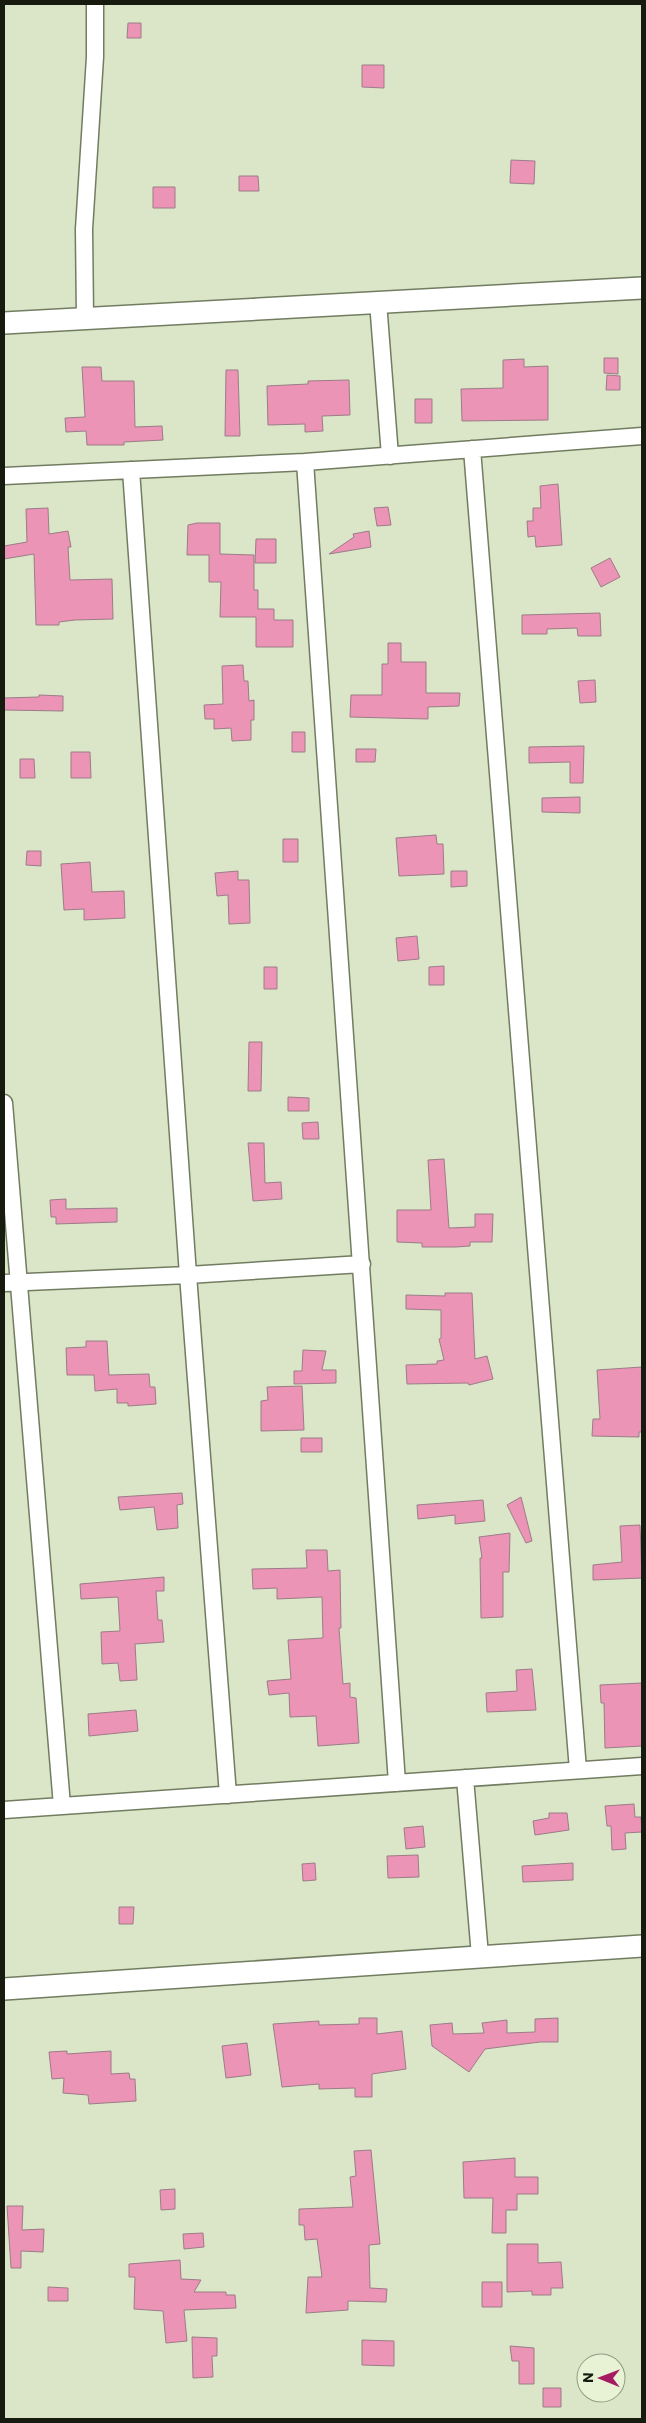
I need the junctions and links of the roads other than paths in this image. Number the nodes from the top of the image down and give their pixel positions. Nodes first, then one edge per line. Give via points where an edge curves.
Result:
1 (95, 4) edge
2 (642, 288) edge
3 (378, 302) junction
4 (84, 317) junction
5 (4, 323) edge
6 (642, 436) edge
7 (472, 449) junction
8 (390, 456) junction
9 (305, 462) junction
10 (131, 470) junction
11 (4, 476) edge
12 (4, 1103) edge
13 (362, 1264) junction
14 (188, 1275) junction
15 (11, 1282) edge
16 (642, 1766) edge
17 (578, 1770) junction
18 (465, 1778) junction
19 (397, 1783) junction
20 (228, 1795) junction
21 (62, 1806) junction
22 (4, 1810) edge
23 (642, 1946) edge
24 (480, 1956) junction
25 (4, 1989) edge

1 - 4 street via 95,57 84,229
2 - 3 street
3 - 4 street
3 - 8 street
4 - 5 street
6 - 7 street
7 - 8 street
7 - 17 street
8 - 9 street
9 - 10 street
9 - 13 street
10 - 11 street
10 - 14 street
12 - 15 street
13 - 14 street
13 - 19 street
14 - 15 street
14 - 20 street
15 - 21 street
16 - 17 street
17 - 18 street
18 - 19 street
18 - 24 street
19 - 20 street
20 - 21 street
21 - 22 street
23 - 24 street
24 - 25 street

